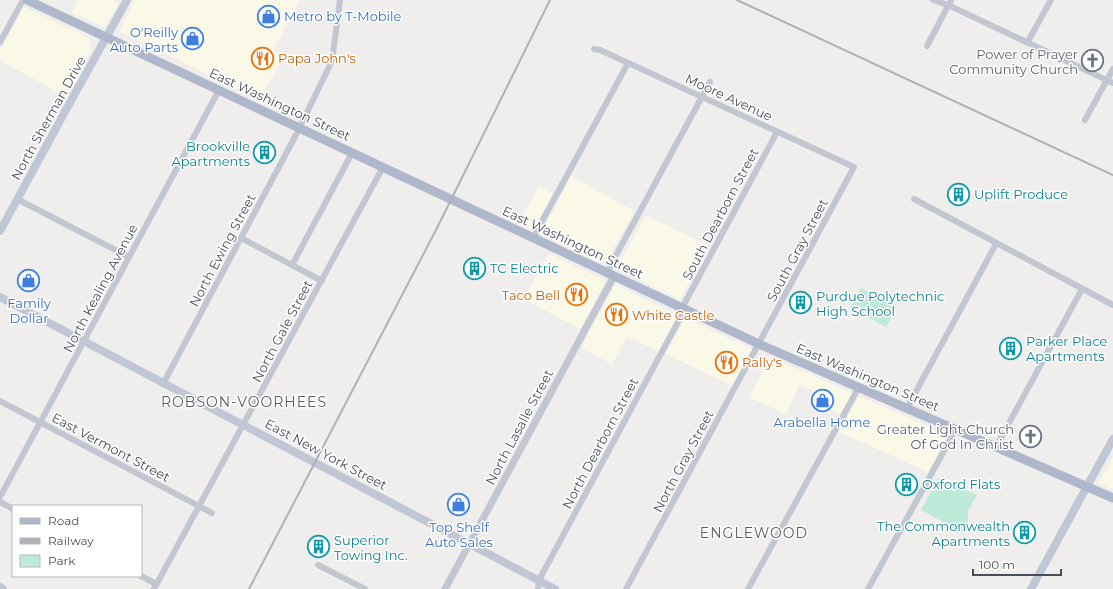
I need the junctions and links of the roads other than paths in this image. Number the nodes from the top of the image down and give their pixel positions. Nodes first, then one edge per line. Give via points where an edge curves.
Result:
1 (23, 0) edge
2 (27, 0) edge
3 (127, 0) edge
4 (340, 0) edge
5 (933, 0) edge
6 (1051, 0) edge
7 (949, 3) edge
8 (106, 37) junction
9 (0, 42) edge
10 (1027, 43) junction
11 (927, 46) dead end
12 (594, 49) dead end
13 (628, 63) junction
14 (1113, 69) edge
15 (710, 82) dead end
16 (1110, 82) edge
17 (219, 90) junction
18 (702, 97) junction
19 (1085, 120) dead end
20 (300, 128) junction
21 (777, 132) junction
22 (352, 153) junction
23 (383, 167) junction
24 (854, 167) joint
25 (18, 199) junction
26 (914, 199) dead end
27 (0, 232) edge
28 (241, 238) junction
29 (533, 238) junction
30 (996, 244) junction
31 (129, 257) junction
32 (292, 265) junction
33 (611, 274) junction
34 (322, 281) junction
35 (1082, 289) junction
36 (0, 297) edge
37 (1113, 306) edge
38 (683, 308) junction
39 (84, 341) junction
40 (759, 344) junction
41 (164, 382) junction
42 (859, 387) junction
43 (0, 401) edge
44 (907, 408) junction
45 (40, 422) junction
46 (244, 424) junction
47 (956, 429) junction
48 (1112, 441) edge
49 (996, 447) junction
50 (1087, 487) junction
51 (0, 498) edge
52 (1113, 498) edge
53 (0, 502) edge
54 (199, 506) junction
55 (12, 508) edge
56 (212, 513) dead end
57 (469, 544) junction
58 (318, 565) dead end
59 (142, 577) edge
60 (538, 585) edge
61 (0, 587) edge
62 (155, 587) edge
63 (3, 589) edge
64 (365, 589) edge
65 (445, 589) edge
66 (555, 589) edge
67 (626, 589) edge
68 (748, 589) edge
69 (868, 589) edge
70 (1031, 589) edge

1 - 9 street
2 - 8 main road, East Washington Street
3 - 8 main road, North Sherman Drive
4 - 20 street, North Ewing Street via 332,61
5 - 7 street
6 - 10 street
7 - 10 street
7 - 11 street
8 - 17 main road, East Washington Street
8 - 25 main road, North Sherman Drive
10 - 16 street
12 - 13 street, Moore Avenue
13 - 18 street, Moore Avenue
13 - 29 street
14 - 16 street
15 - 18 street
16 - 19 street
17 - 20 main road, East Washington Street
17 - 31 street, North Kealing Avenue
18 - 21 street, Moore Avenue
18 - 33 street
20 - 22 main road, East Washington Street
20 - 28 street, North Ewing Street
21 - 24 street, Moore Avenue
21 - 38 street, South Dearborn Street
22 - 23 main road, East Washington Street
22 - 32 street
23 - 29 main road, East Washington Street
23 - 34 street, North Gale Street
24 - 40 street, South Gray Street
25 - 27 main road, North Sherman Drive
25 - 31 street
26 - 30 street
28 - 32 street
28 - 41 street, North Ewing Street
29 - 33 main road, East Washington Street
30 - 35 street
30 - 44 street
31 - 39 street, North Kealing Avenue
32 - 34 street
33 - 38 main road, East Washington Street
33 - 57 street, North Lasalle Street
34 - 46 street, North Gale Street
35 - 37 street
35 - 49 street
36 - 39 main road, East New York Street
38 - 40 main road, East Washington Street
38 - 60 street, North Dearborn Street
39 - 41 main road, East New York Street
39 - 45 street, North Kealing Avenue
40 - 42 main road, East Washington Street
40 - 67 street, North Gray Street
41 - 46 main road, East New York Street
42 - 44 main road, East Washington Street
42 - 68 street
43 - 45 street, East Vermont Street
44 - 47 main road, East Washington Street
45 - 51 street, North Kealing Avenue
45 - 54 street, East Vermont Street
46 - 54 street, North Gale Street
46 - 57 main road, East New York Street
47 - 49 main road, East Washington Street
47 - 69 street
48 - 50 main road
49 - 50 main road, East Washington Street
50 - 52 main road, East Washington Street
50 - 70 main road
53 - 55 street
54 - 56 street, East Vermont Street
54 - 62 street, North Gale Street
57 - 60 main road, East New York Street
57 - 65 street, North Lasalle Street
58 - 64 street
59 - 62 street
60 - 66 main road, East New York Street
61 - 63 main road

